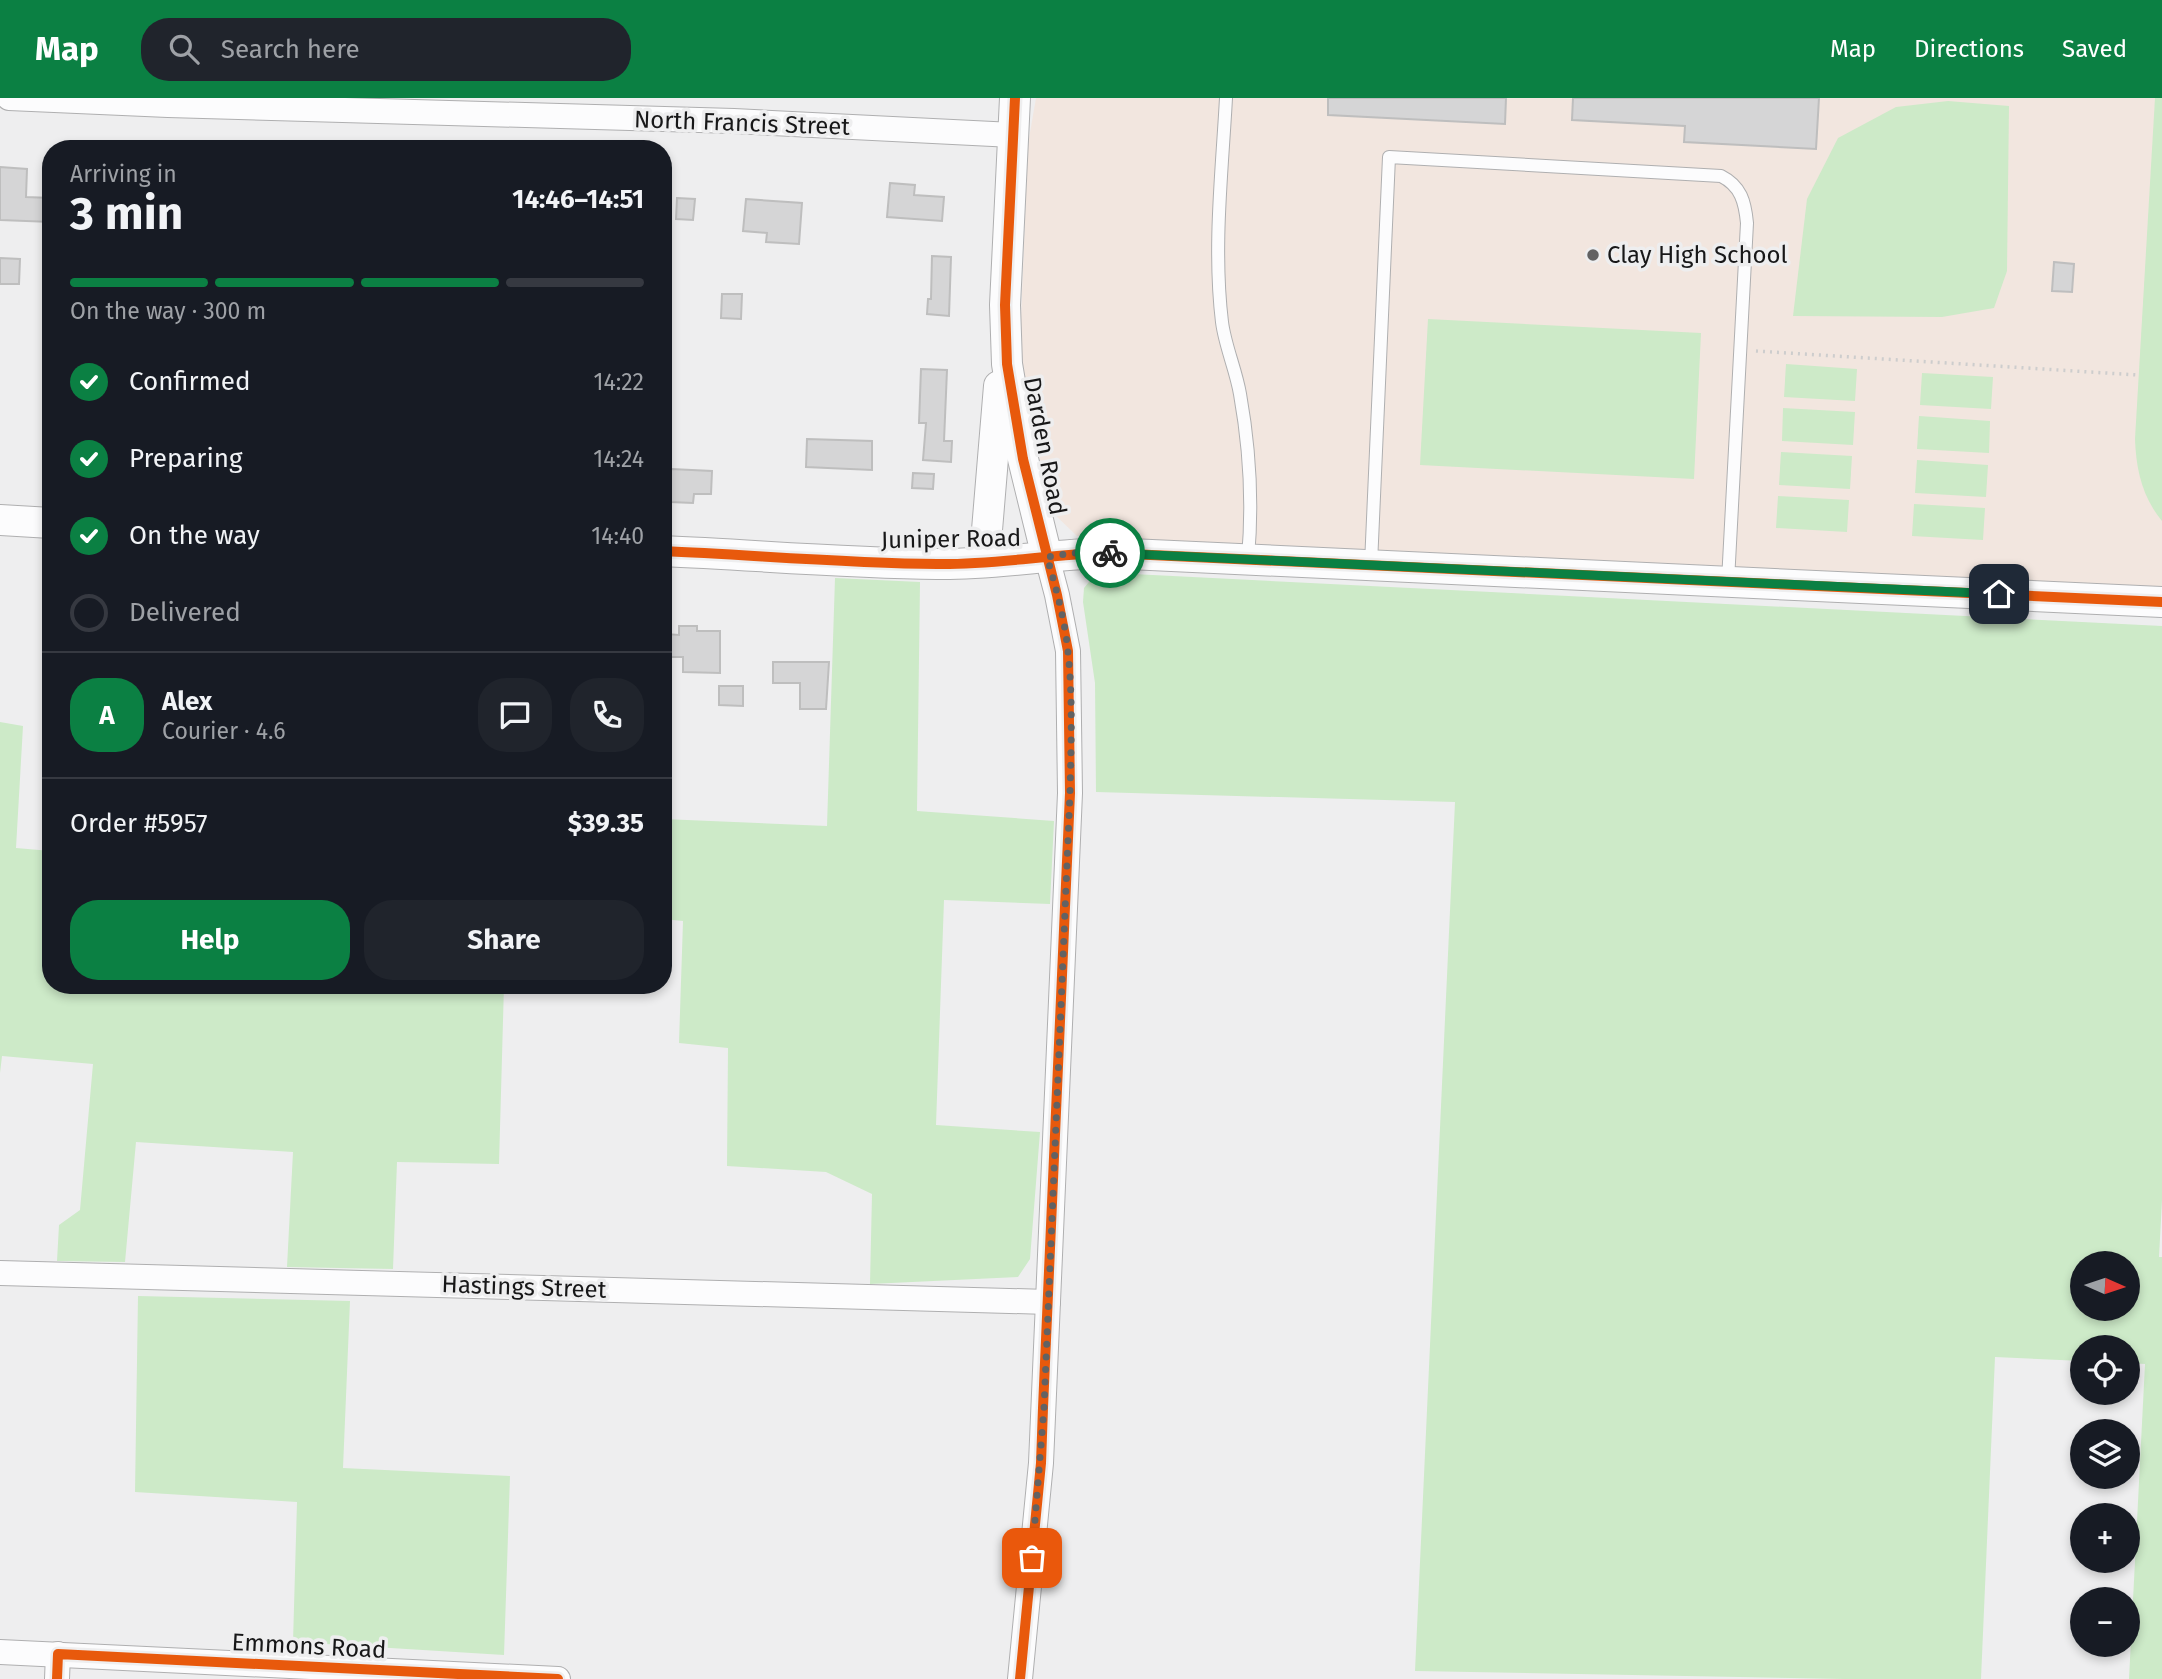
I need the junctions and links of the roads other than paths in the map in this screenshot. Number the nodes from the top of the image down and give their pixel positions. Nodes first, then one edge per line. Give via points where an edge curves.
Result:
1 (9, 98) edge
2 (1015, 98) edge
3 (1226, 98) edge
4 (169, 102) edge
5 (1013, 135) junction
6 (1005, 305) junction
7 (0, 520) edge
8 (42, 522) edge
9 (672, 551) edge
10 (1047, 557) junction
11 (1248, 558) junction
12 (979, 562) junction
13 (1371, 564) junction
14 (1728, 581) junction
15 (2162, 601) edge
16 (0, 1273) edge
17 (1048, 1302) junction
18 (0, 1651) edge
19 (58, 1654) junction
20 (57, 1679) edge
21 (558, 1679) edge
22 (1020, 1679) edge

1 - 4 street, North Francis Street
2 - 5 street, Darden Road
3 - 11 lane via 1218,261 1222,324 1240,392 1250,461
4 - 5 street, North Francis Street
5 - 6 street, Darden Road
6 - 10 street, Darden Road via 1013,404
6 - 12 street via 987,530
7 - 8 street
9 - 12 street, Juniper Road
10 - 11 street, Juniper Road via 1108,552
10 - 12 street, Juniper Road
10 - 17 street, Darden Road via 1068,651 1071,705
11 - 13 street, Juniper Road
13 - 14 street, Juniper Road
13 - 14 lane via 1389,158 1721,176 1741,192 1747,223
14 - 15 street, Juniper Road
16 - 17 street, Hastings Street
17 - 22 street, Darden Road via 1041,1463
18 - 19 street, Emmons Road
19 - 20 street
19 - 21 street, Emmons Road

